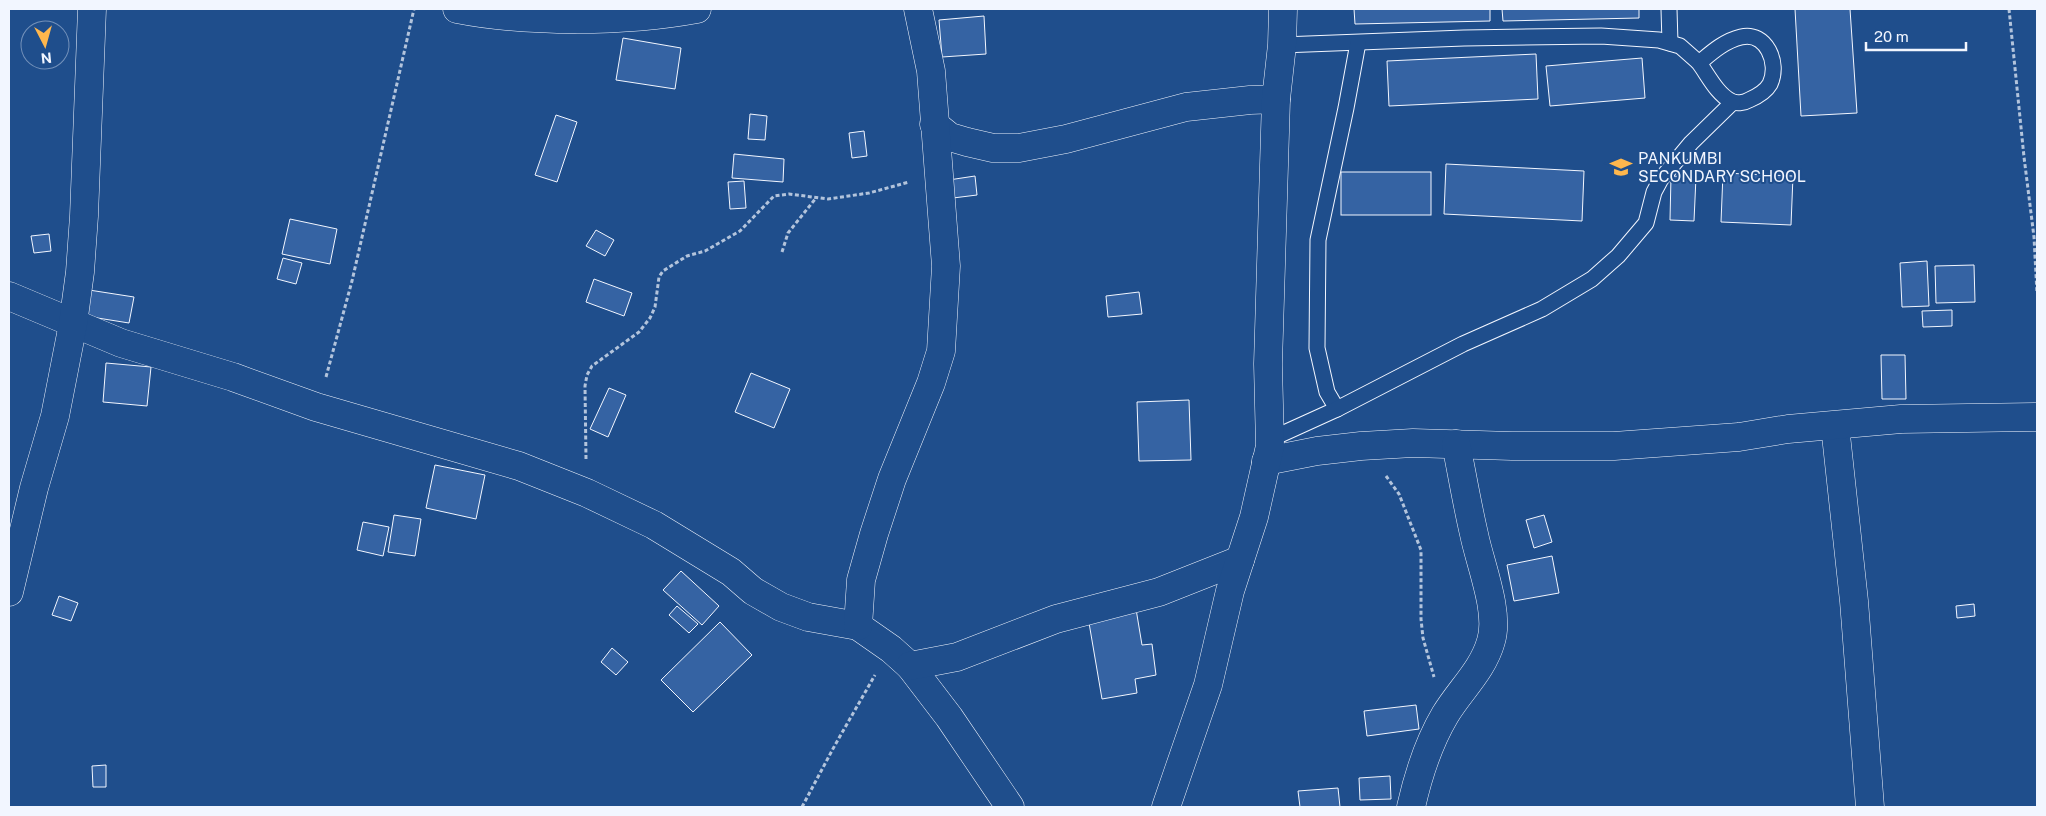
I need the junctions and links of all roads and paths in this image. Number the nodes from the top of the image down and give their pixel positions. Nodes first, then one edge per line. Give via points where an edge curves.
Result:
1 (92, 9) edge
2 (414, 9) edge
3 (457, 9) edge
4 (697, 9) edge
5 (918, 9) edge
6 (1283, 9) edge
7 (1669, 9) edge
8 (2009, 9) edge
9 (1358, 43) junction
10 (1670, 43) junction
11 (1282, 45) junction
12 (1699, 63) junction
13 (1276, 99) junction
14 (1732, 102) junction
15 (934, 124) junction
16 (937, 169) junction
17 (816, 198) junction
18 (782, 252) dead end
19 (2037, 293) edge
20 (9, 296) edge
21 (73, 324) junction
22 (316, 407) junction
23 (1337, 409) junction
24 (2037, 416) edge
25 (1835, 426) junction
26 (1456, 444) junction
27 (1361, 446) junction
28 (1268, 450) junction
29 (586, 493) junction
30 (1240, 560) junction
31 (9, 592) edge
32 (858, 626) junction
33 (900, 658) junction
34 (1444, 717) junction
35 (802, 807) edge
36 (1010, 807) edge
37 (1166, 807) edge
38 (1410, 807) edge
39 (1870, 807) edge

1 - 21 street via 84,216
2 - 22 path via 337,342
3 - 4 street via 570,19
5 - 15 street via 930,71
6 - 11 street
7 - 10 lane
8 - 19 path
9 - 10 lane via 1600,36
9 - 11 lane
9 - 23 lane via 1318,240 1317,348 1327,392
10 - 12 lane via 1680,46
11 - 13 street
12 - 14 lane via 1722,95
12 - 14 lane via 1724,44 1742,37 1756,37 1768,47 1774,64 1770,84 1758,96 1745,102
13 - 15 street via 1186,107 1066,139 1018,148 993,148 950,137
13 - 28 street
14 - 23 lane via 1661,179 1646,223 1618,256 1592,279 1542,308 1463,344
15 - 16 street
16 - 17 path via 924,177 869,193
16 - 32 street via 946,266 941,351 874,534 861,580
17 - 18 path via 788,233
17 - 29 path via 800,194 774,196 740,231 705,251 687,256 659,277 650,318 638,332 592,366 587,375
20 - 21 street
21 - 22 street
21 - 31 street via 55,416
22 - 29 street via 519,466
23 - 28 lane
24 - 25 street via 1901,419
25 - 26 street via 1614,446
25 - 39 street via 1854,601
26 - 27 street
26 - 34 street via 1494,624 1492,641 1484,660
27 - 28 street
27 - 34 path via 1398,494 1421,550 1422,638
28 - 30 street via 1254,517
29 - 32 street via 654,525 699,551 753,591 782,607 808,617
30 - 33 street via 1159,592 1056,619 957,657
30 - 37 street via 1208,686
32 - 33 street
33 - 35 path via 843,730
33 - 36 street via 949,717
34 - 38 street via 1425,760

